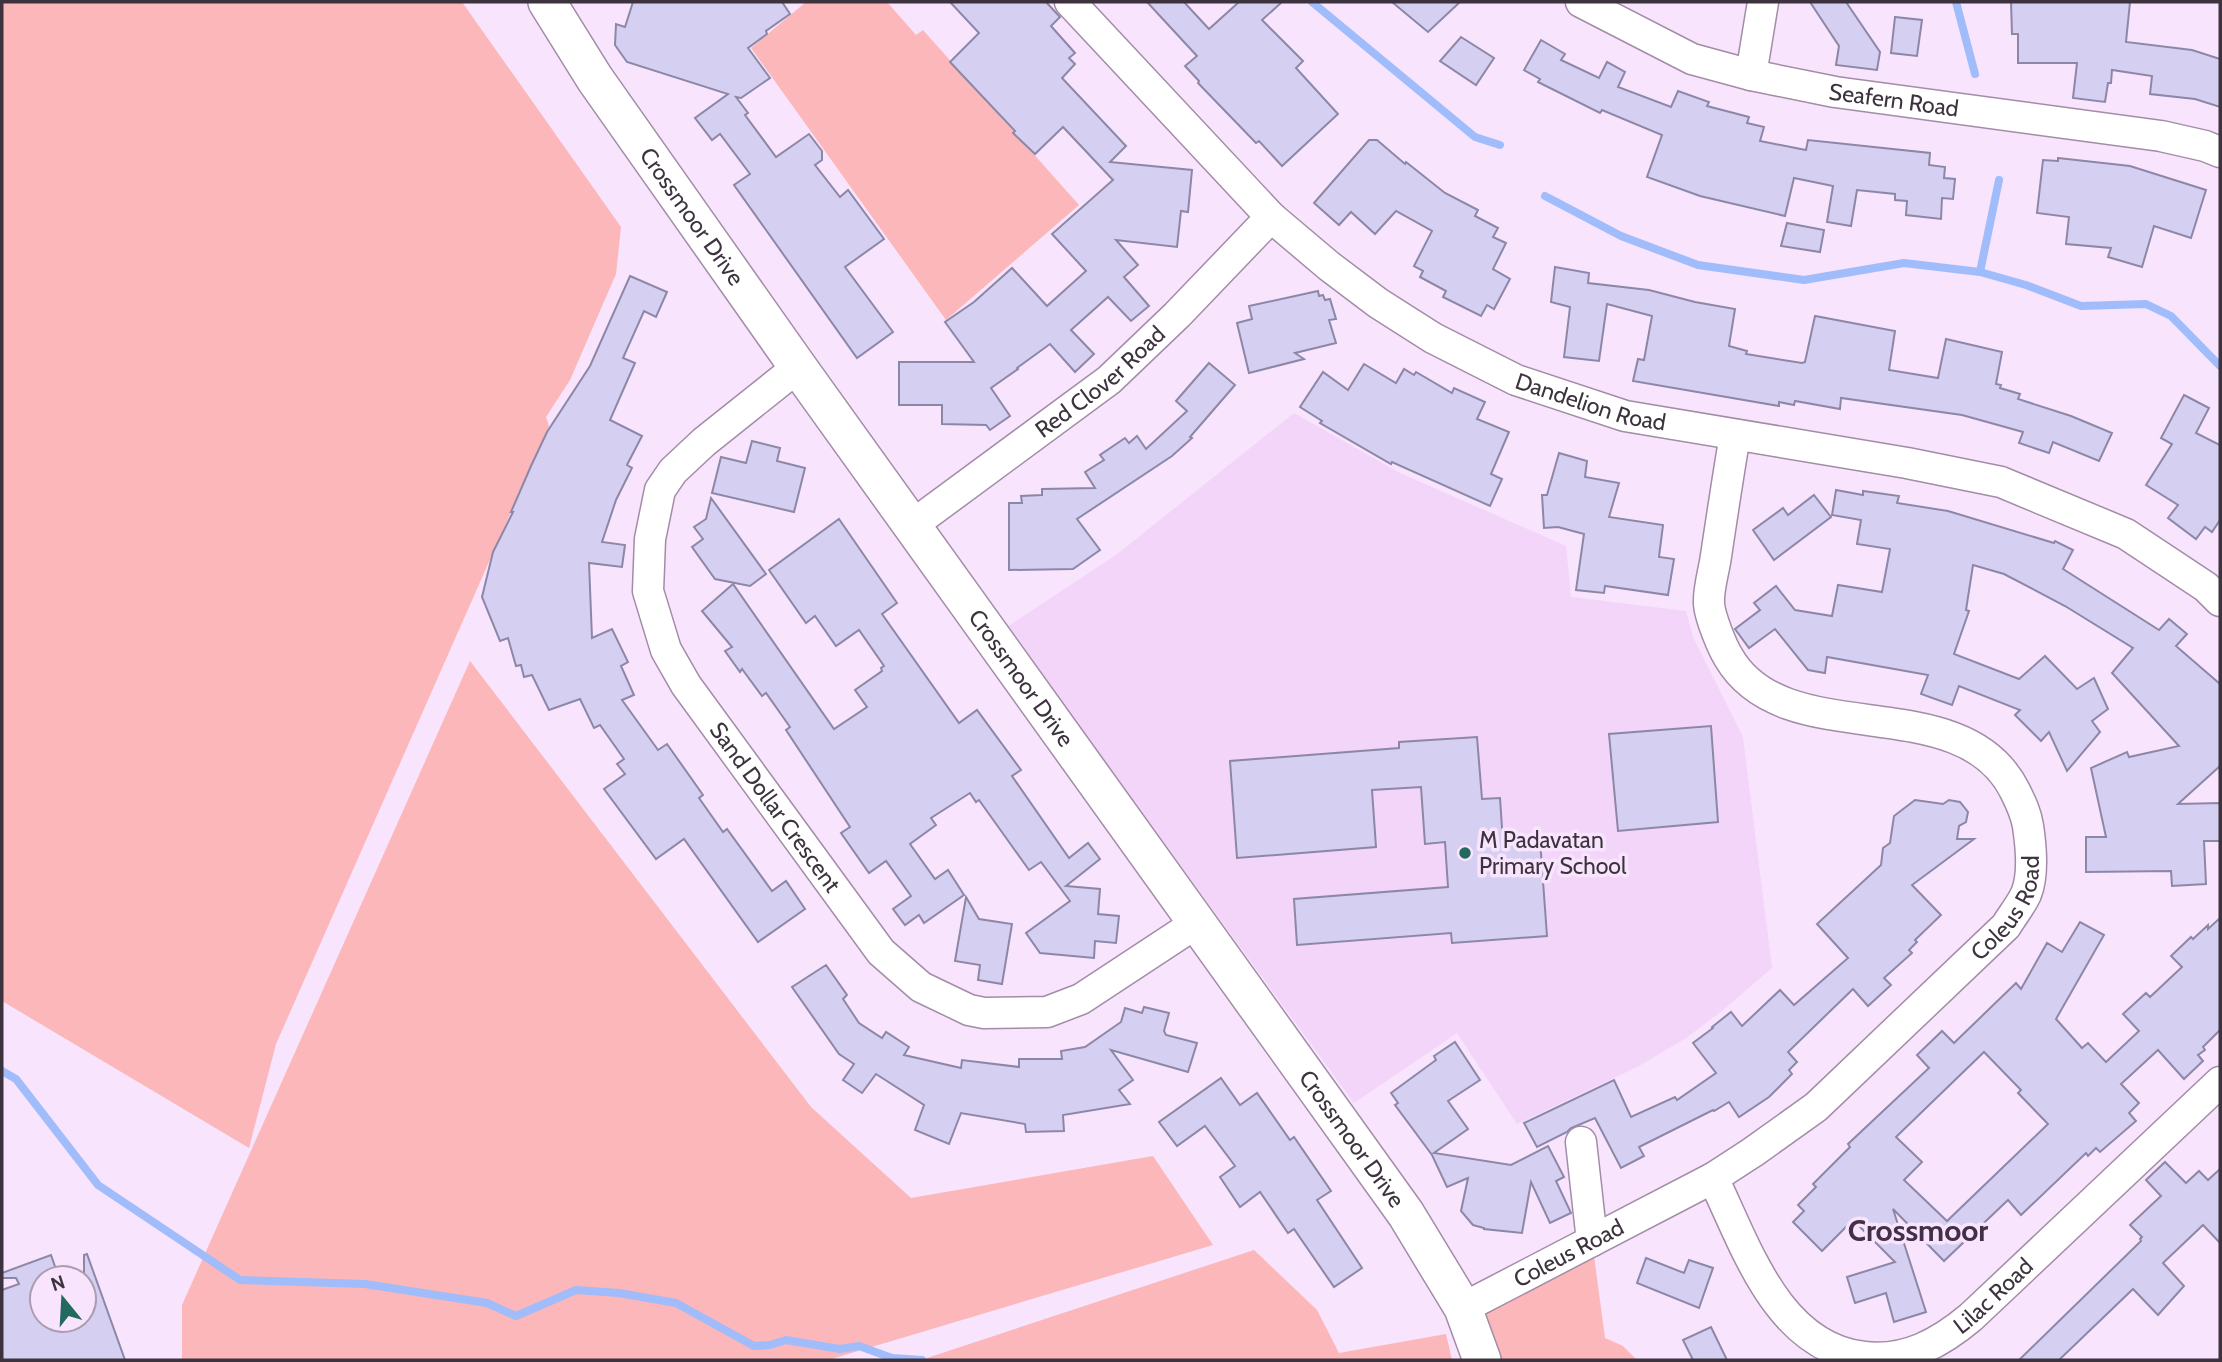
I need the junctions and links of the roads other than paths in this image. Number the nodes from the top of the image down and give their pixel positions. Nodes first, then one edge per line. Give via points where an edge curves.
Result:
1 (1070, 2) edge
2 (1581, 2) edge
3 (1763, 2) edge
4 (556, 5) edge
5 (1751, 75) junction
6 (2220, 152) edge
7 (1271, 217) junction
8 (798, 367) junction
9 (1735, 435) junction
10 (911, 526) junction
11 (2220, 601) edge
12 (1198, 922) junction
13 (2220, 1082) edge
14 (1581, 1142) dead end
15 (1713, 1178) junction
16 (1592, 1241) junction
17 (1463, 1308) junction
18 (1482, 1360) edge

1 - 7 street, Dandelion Road
2 - 5 street, Seafern Road via 1692,59
3 - 5 street
4 - 8 street, Crossmoor Drive via 595,79
5 - 6 street, Seafern Road via 1835,92 2161,136
7 - 9 street, Dandelion Road via 1378,303 1433,338 1516,380 1625,416
7 - 10 street, Red Clover Road via 1109,380
8 - 10 street, Crossmoor Drive
8 - 12 street, Sand Dollar Crescent via 704,442 660,489 650,539 648,591 666,650 686,685 881,952 920,987 984,1013 1047,1012 1081,999
9 - 11 street, Dandelion Road via 2001,482 2126,534
9 - 15 street, Coleus Road via 1709,604 1730,660 1748,681 1774,699 1840,717 1957,738 1990,757 2008,776 2026,813 2030,865 2026,894 2006,926 1815,1107
10 - 12 street, Crossmoor Drive
12 - 17 street, Crossmoor Drive via 1406,1214
13 - 15 street, Lilac Road via 1971,1317 1947,1337 1896,1356 1842,1353 1798,1328 1756,1268
14 - 16 street
15 - 16 street, Coleus Road
16 - 17 street, Coleus Road
17 - 18 street, Crossmoor Drive

